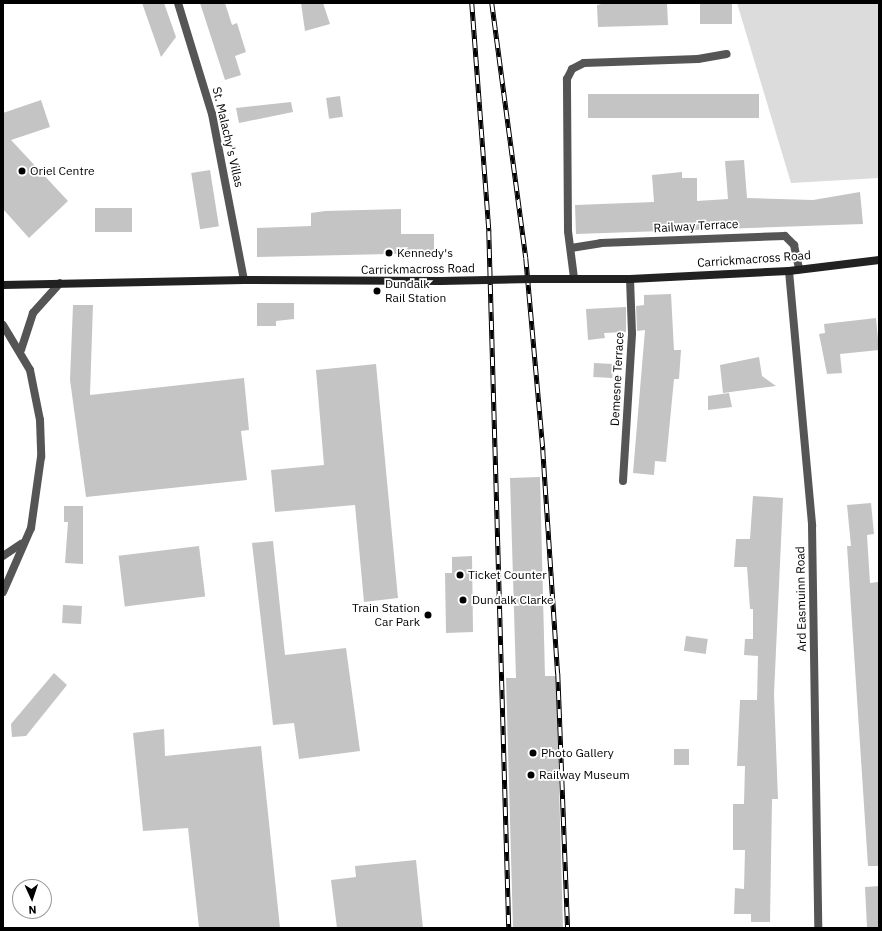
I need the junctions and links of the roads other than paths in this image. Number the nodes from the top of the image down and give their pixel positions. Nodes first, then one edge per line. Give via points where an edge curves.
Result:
1 (178, 3) edge
2 (727, 54) dead end
3 (571, 248) junction
4 (879, 260) edge
5 (799, 269) junction
6 (789, 270) junction
7 (571, 278) junction
8 (630, 279) junction
9 (244, 280) junction
10 (60, 283) junction
11 (3, 285) edge
12 (3, 325) edge
13 (21, 350) junction
14 (623, 481) dead end
15 (25, 538) junction
16 (3, 556) edge
17 (3, 592) edge
18 (818, 928) edge

1 - 9 street, St. Malachy's Villas via 212,114
2 - 3 street via 698,59 584,62 572,69 567,79
3 - 5 street, Railway Terrace via 601,243 778,235 785,236 794,245
3 - 7 street
4 - 5 main road, Carrickmacross Road
5 - 6 main road, Carrickmacross Road
6 - 8 main road, Carrickmacross Road
6 - 18 street, Ard Easmuinn Road via 812,526
7 - 8 main road, Carrickmacross Road
7 - 9 main road, Carrickmacross Road, bridge via 441,281
8 - 14 street, Demesne Terrace via 632,333
9 - 10 main road, Carrickmacross Road
10 - 11 main road, Carrickmacross Road
10 - 13 street via 33,313
12 - 13 street
13 - 15 street via 30,370 40,428 38,493 31,528
15 - 16 street via 18,548
15 - 17 street

